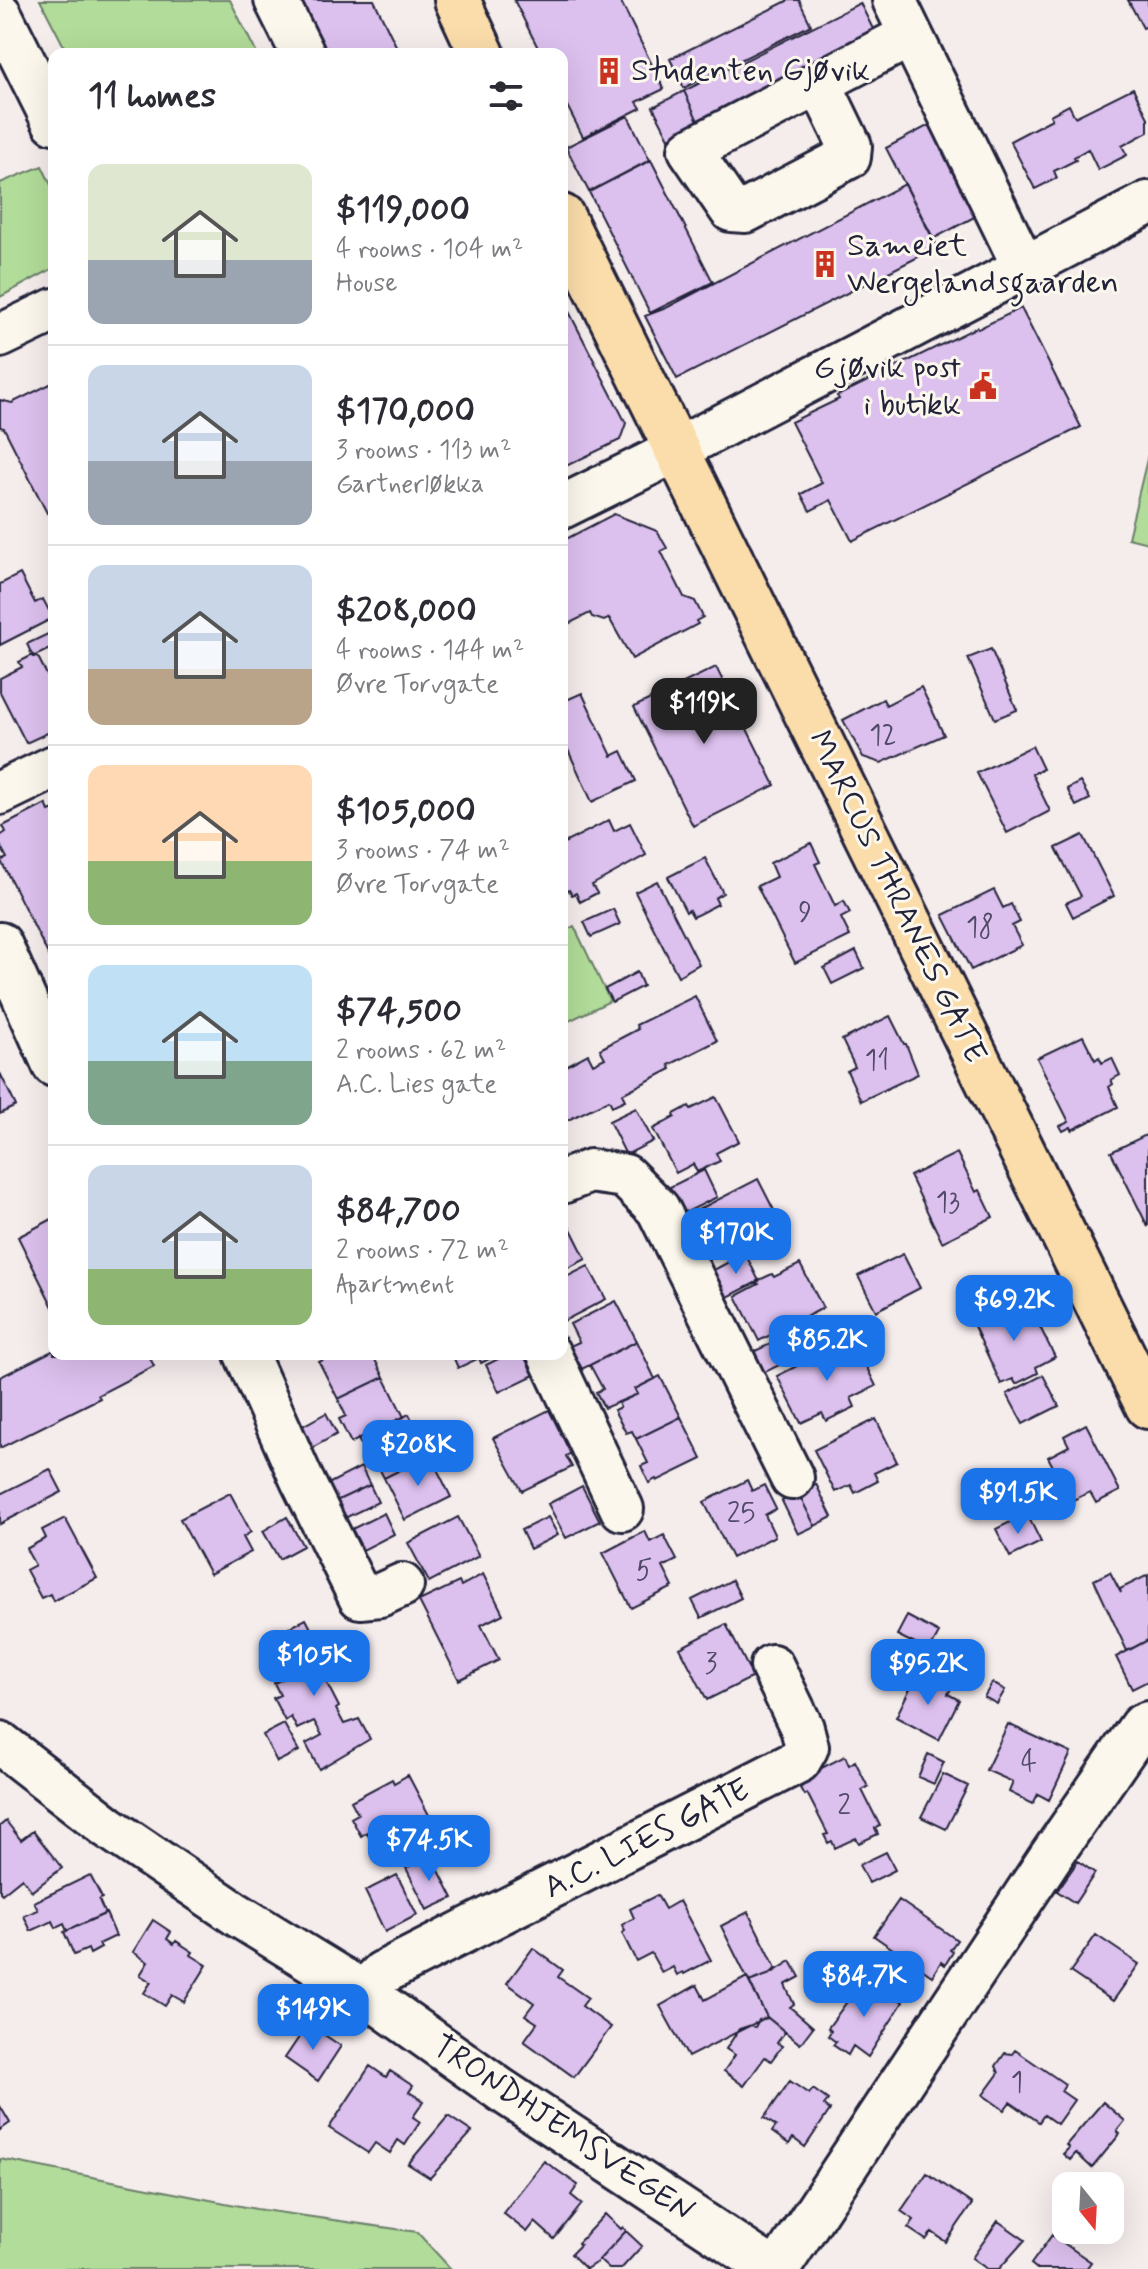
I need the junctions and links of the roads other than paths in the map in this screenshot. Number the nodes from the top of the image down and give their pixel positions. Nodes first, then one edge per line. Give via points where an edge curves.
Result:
1 (276, 0) edge
2 (457, 0) edge
3 (0, 14) edge
4 (902, 18) edge
5 (300, 48) edge
6 (479, 48) edge
7 (820, 84) dead end
8 (48, 110) edge
9 (1148, 203) edge
10 (568, 229) edge
11 (1024, 267) junction
12 (48, 313) edge
13 (0, 336) edge
14 (677, 449) junction
15 (568, 504) edge
16 (48, 770) edge
17 (0, 793) edge
18 (0, 944) edge
19 (48, 1052) edge
20 (568, 1180) edge
21 (249, 1360) edge
22 (552, 1360) edge
23 (1148, 1406) edge
24 (792, 1478) dead end
25 (622, 1509) dead end
26 (402, 1585) dead end
27 (772, 1666) dead end
28 (1148, 1723) edge
29 (0, 1743) edge
30 (363, 1992) junction
31 (772, 2269) edge
32 (778, 2269) edge

1 - 5 street
2 - 6 main road
3 - 8 street
4 - 7 street
4 - 11 street
9 - 11 street
10 - 14 main road, MARCUS THRANES GATE
11 - 14 street
12 - 13 street
14 - 15 street
14 - 23 main road, MARCUS THRANES GATE
16 - 17 street
18 - 19 street
20 - 24 street via 590,1171 625,1176 658,1209
21 - 26 street via 360,1597
22 - 25 street
27 - 30 street, A.C. LIES GATE via 802,1728 807,1747 799,1761 382,1973
28 - 32 street via 1049,1859
29 - 30 street, TRONDHJEMSVEGEN via 108,1827
30 - 31 street, TRONDHJEMSVEGEN

